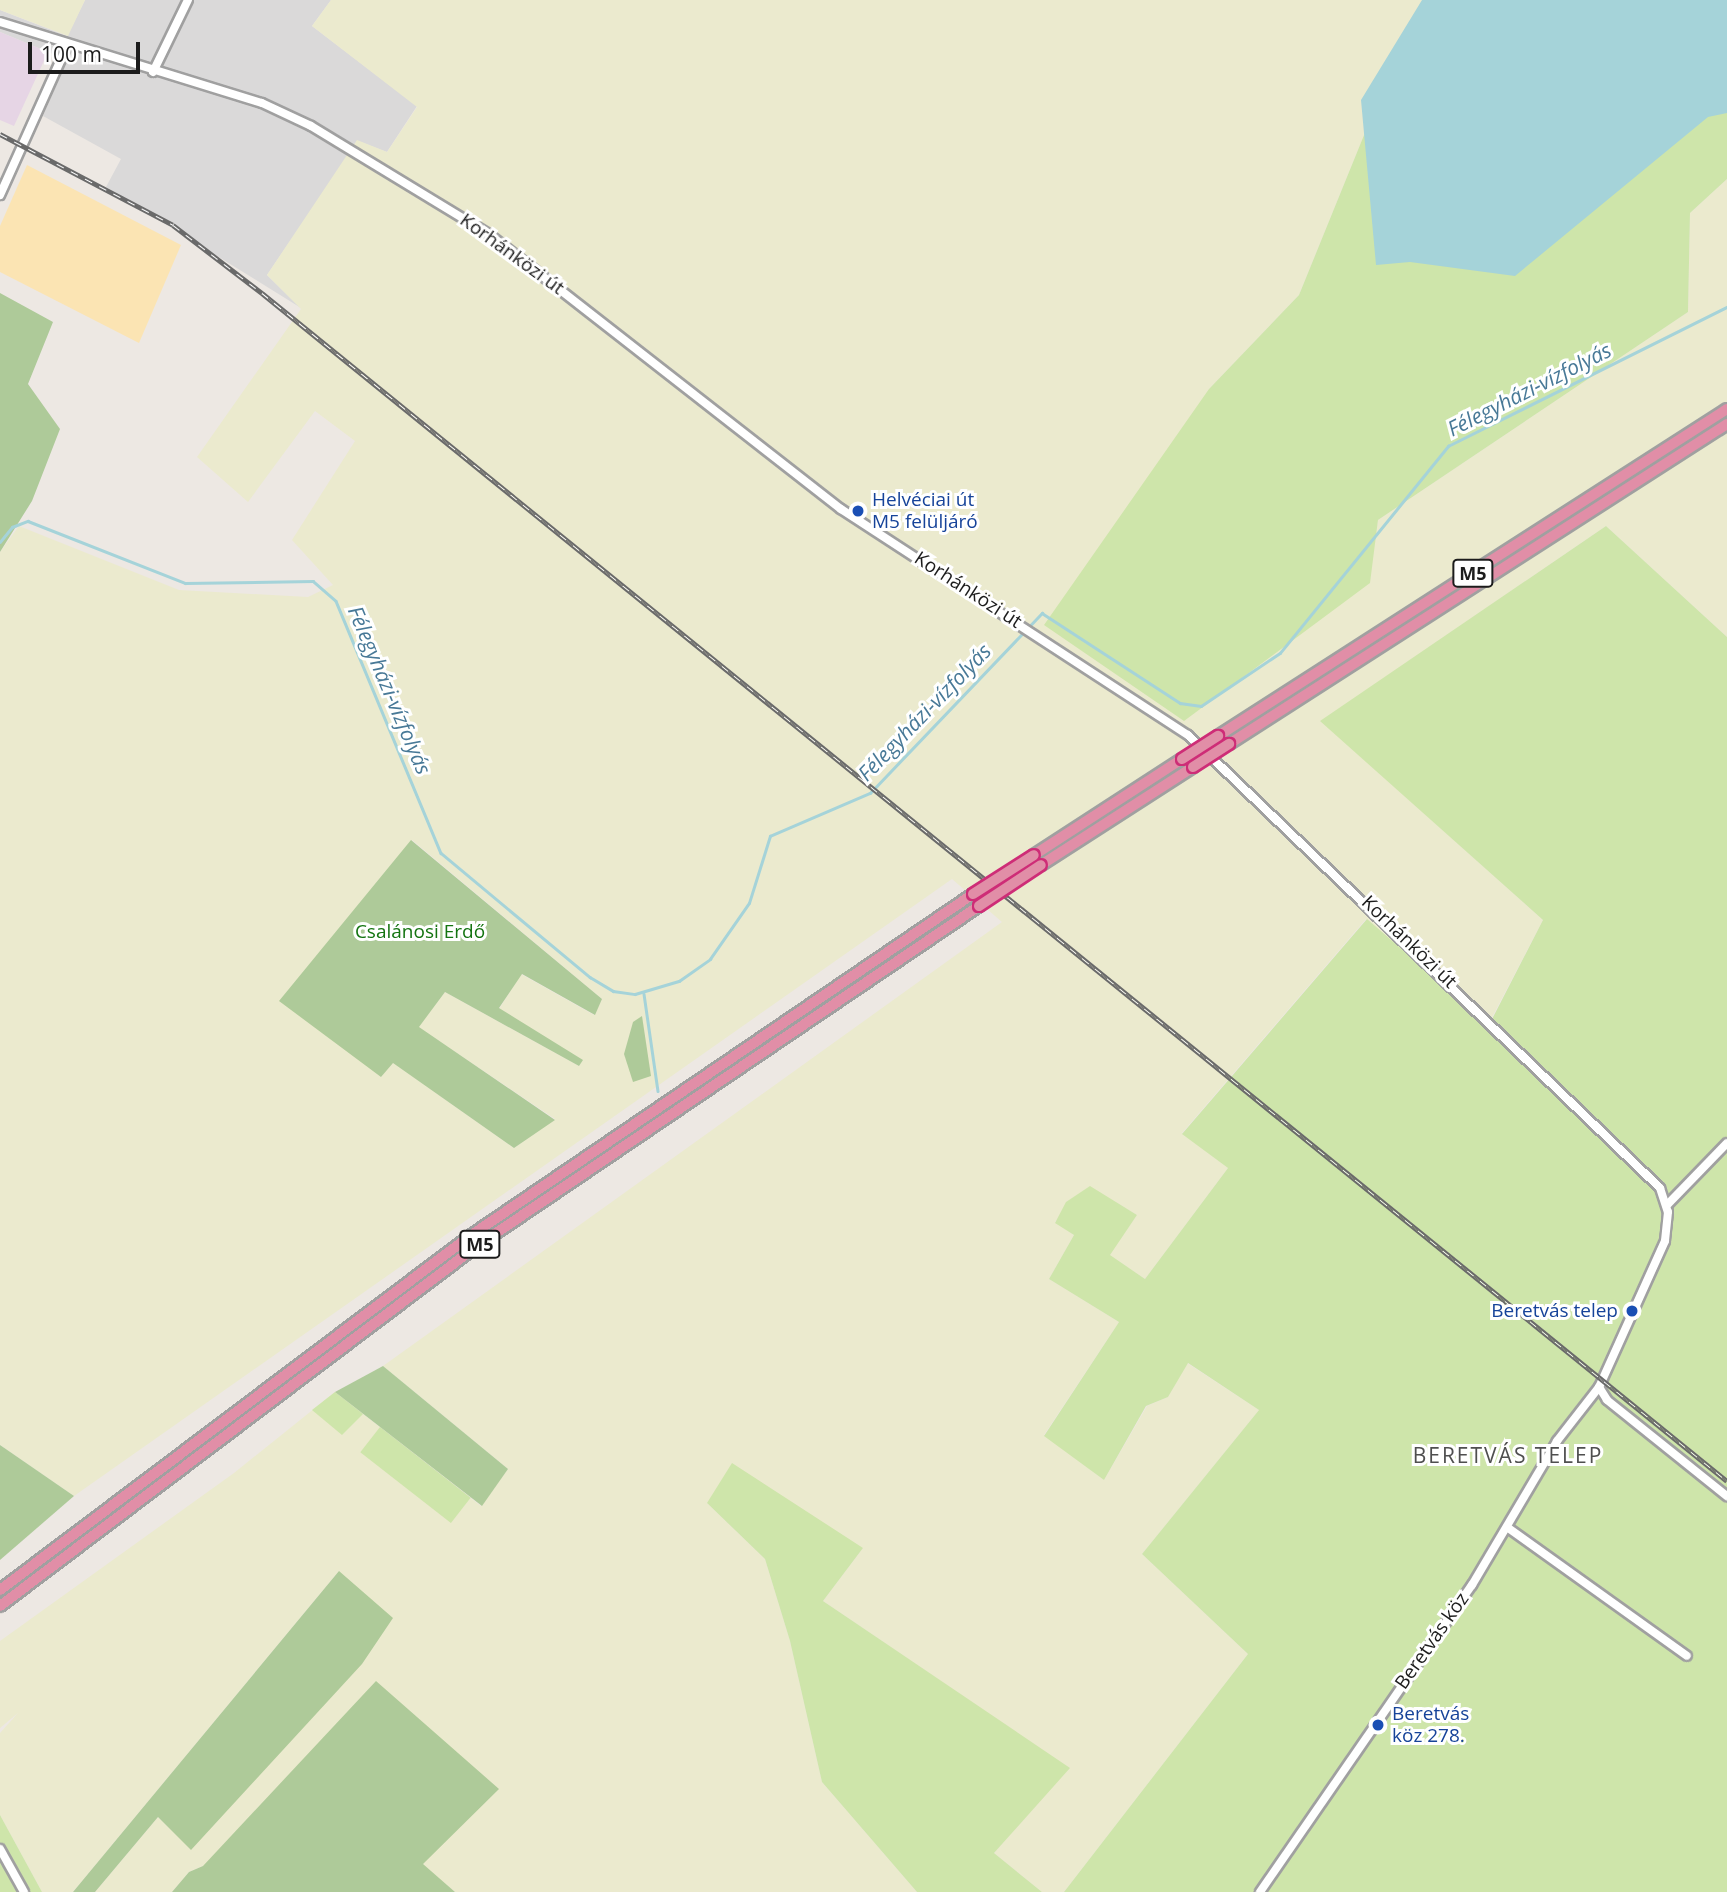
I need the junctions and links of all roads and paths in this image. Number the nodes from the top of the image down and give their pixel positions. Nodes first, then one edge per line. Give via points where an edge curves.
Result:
1 (188, 0) edge
2 (0, 22) edge
3 (67, 46) junction
4 (153, 72) junction
5 (0, 195) edge
6 (1727, 409) edge
7 (1727, 424) edge
8 (1727, 1143) edge
9 (1667, 1205) junction
10 (1599, 1387) junction
11 (1727, 1496) edge
12 (1507, 1527) junction
13 (0, 1590) edge
14 (0, 1606) edge
15 (1687, 1656) dead end
16 (0, 1849) edge
17 (24, 1892) edge
18 (1260, 1892) edge

1 - 4 street
2 - 3 street, Korhánközi út
3 - 4 street, Korhánközi út
3 - 5 street
4 - 9 street, Korhánközi út via 285,112 467,220 841,509 1171,722 1218,760 1646,1171
6 - 13 highway, M5, bridge via 973,894 470,1236
7 - 14 highway, M5, bridge via 1041,865 477,1246
8 - 9 street
9 - 10 street via 1665,1241
10 - 11 street via 1606,1400
10 - 12 street, Beretvás köz via 1587,1395
12 - 15 street
12 - 18 street, Beretvás köz
16 - 17 street

